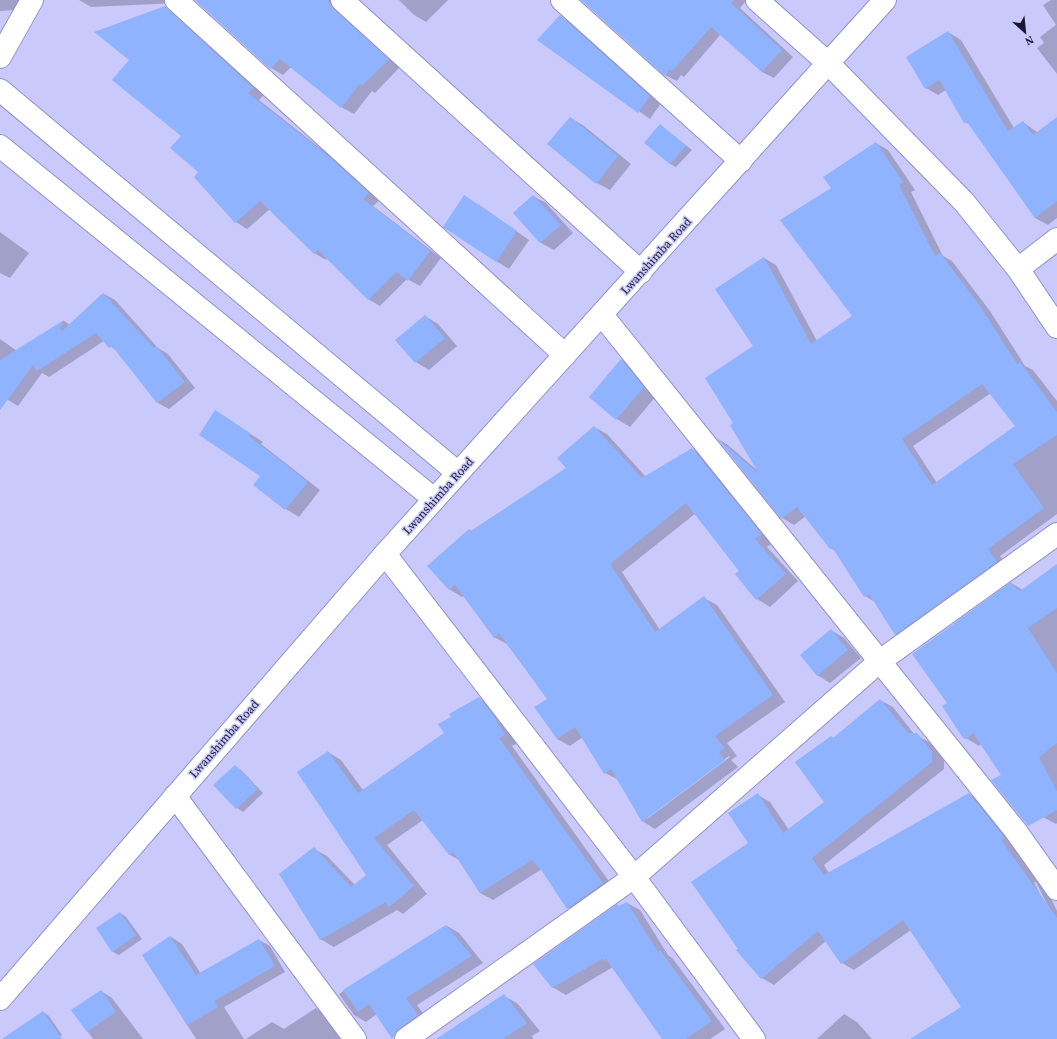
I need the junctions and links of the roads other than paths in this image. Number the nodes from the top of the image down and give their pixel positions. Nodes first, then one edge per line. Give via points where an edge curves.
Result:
1 (32, 0) edge
2 (176, 0) edge
3 (342, 0) edge
4 (562, 0) edge
5 (757, 0) edge
6 (885, 0) edge
7 (0, 57) edge
8 (829, 64) junction
9 (0, 90) edge
10 (0, 146) edge
11 (741, 161) junction
12 (1057, 239) edge
13 (1018, 269) junction
14 (641, 272) junction
15 (602, 315) junction
16 (1057, 327) edge
17 (565, 355) junction
18 (458, 473) junction
19 (434, 499) junction
20 (1057, 534) edge
21 (385, 554) junction
22 (880, 661) junction
23 (175, 796) junction
24 (634, 877) junction
25 (1057, 889) edge
26 (0, 1000) edge
27 (355, 1039) edge
28 (406, 1039) edge
29 (754, 1039) edge

1 - 7 street
2 - 17 street
3 - 14 street
4 - 11 street
5 - 8 street
6 - 8 street, Lwanshimba Road
8 - 11 street, Lwanshimba Road
8 - 13 street via 964,202
9 - 18 street
10 - 19 street
11 - 14 street, Lwanshimba Road
12 - 13 street
13 - 16 street
14 - 15 street, Lwanshimba Road
15 - 17 street, Lwanshimba Road
15 - 22 street
17 - 18 street, Lwanshimba Road
18 - 19 street, Lwanshimba Road
19 - 21 street, Lwanshimba Road
20 - 22 street
21 - 23 street, Lwanshimba Road
21 - 24 street
22 - 24 street
22 - 25 street via 1015,830
23 - 26 street, Lwanshimba Road
23 - 27 street
24 - 28 street
24 - 29 street

